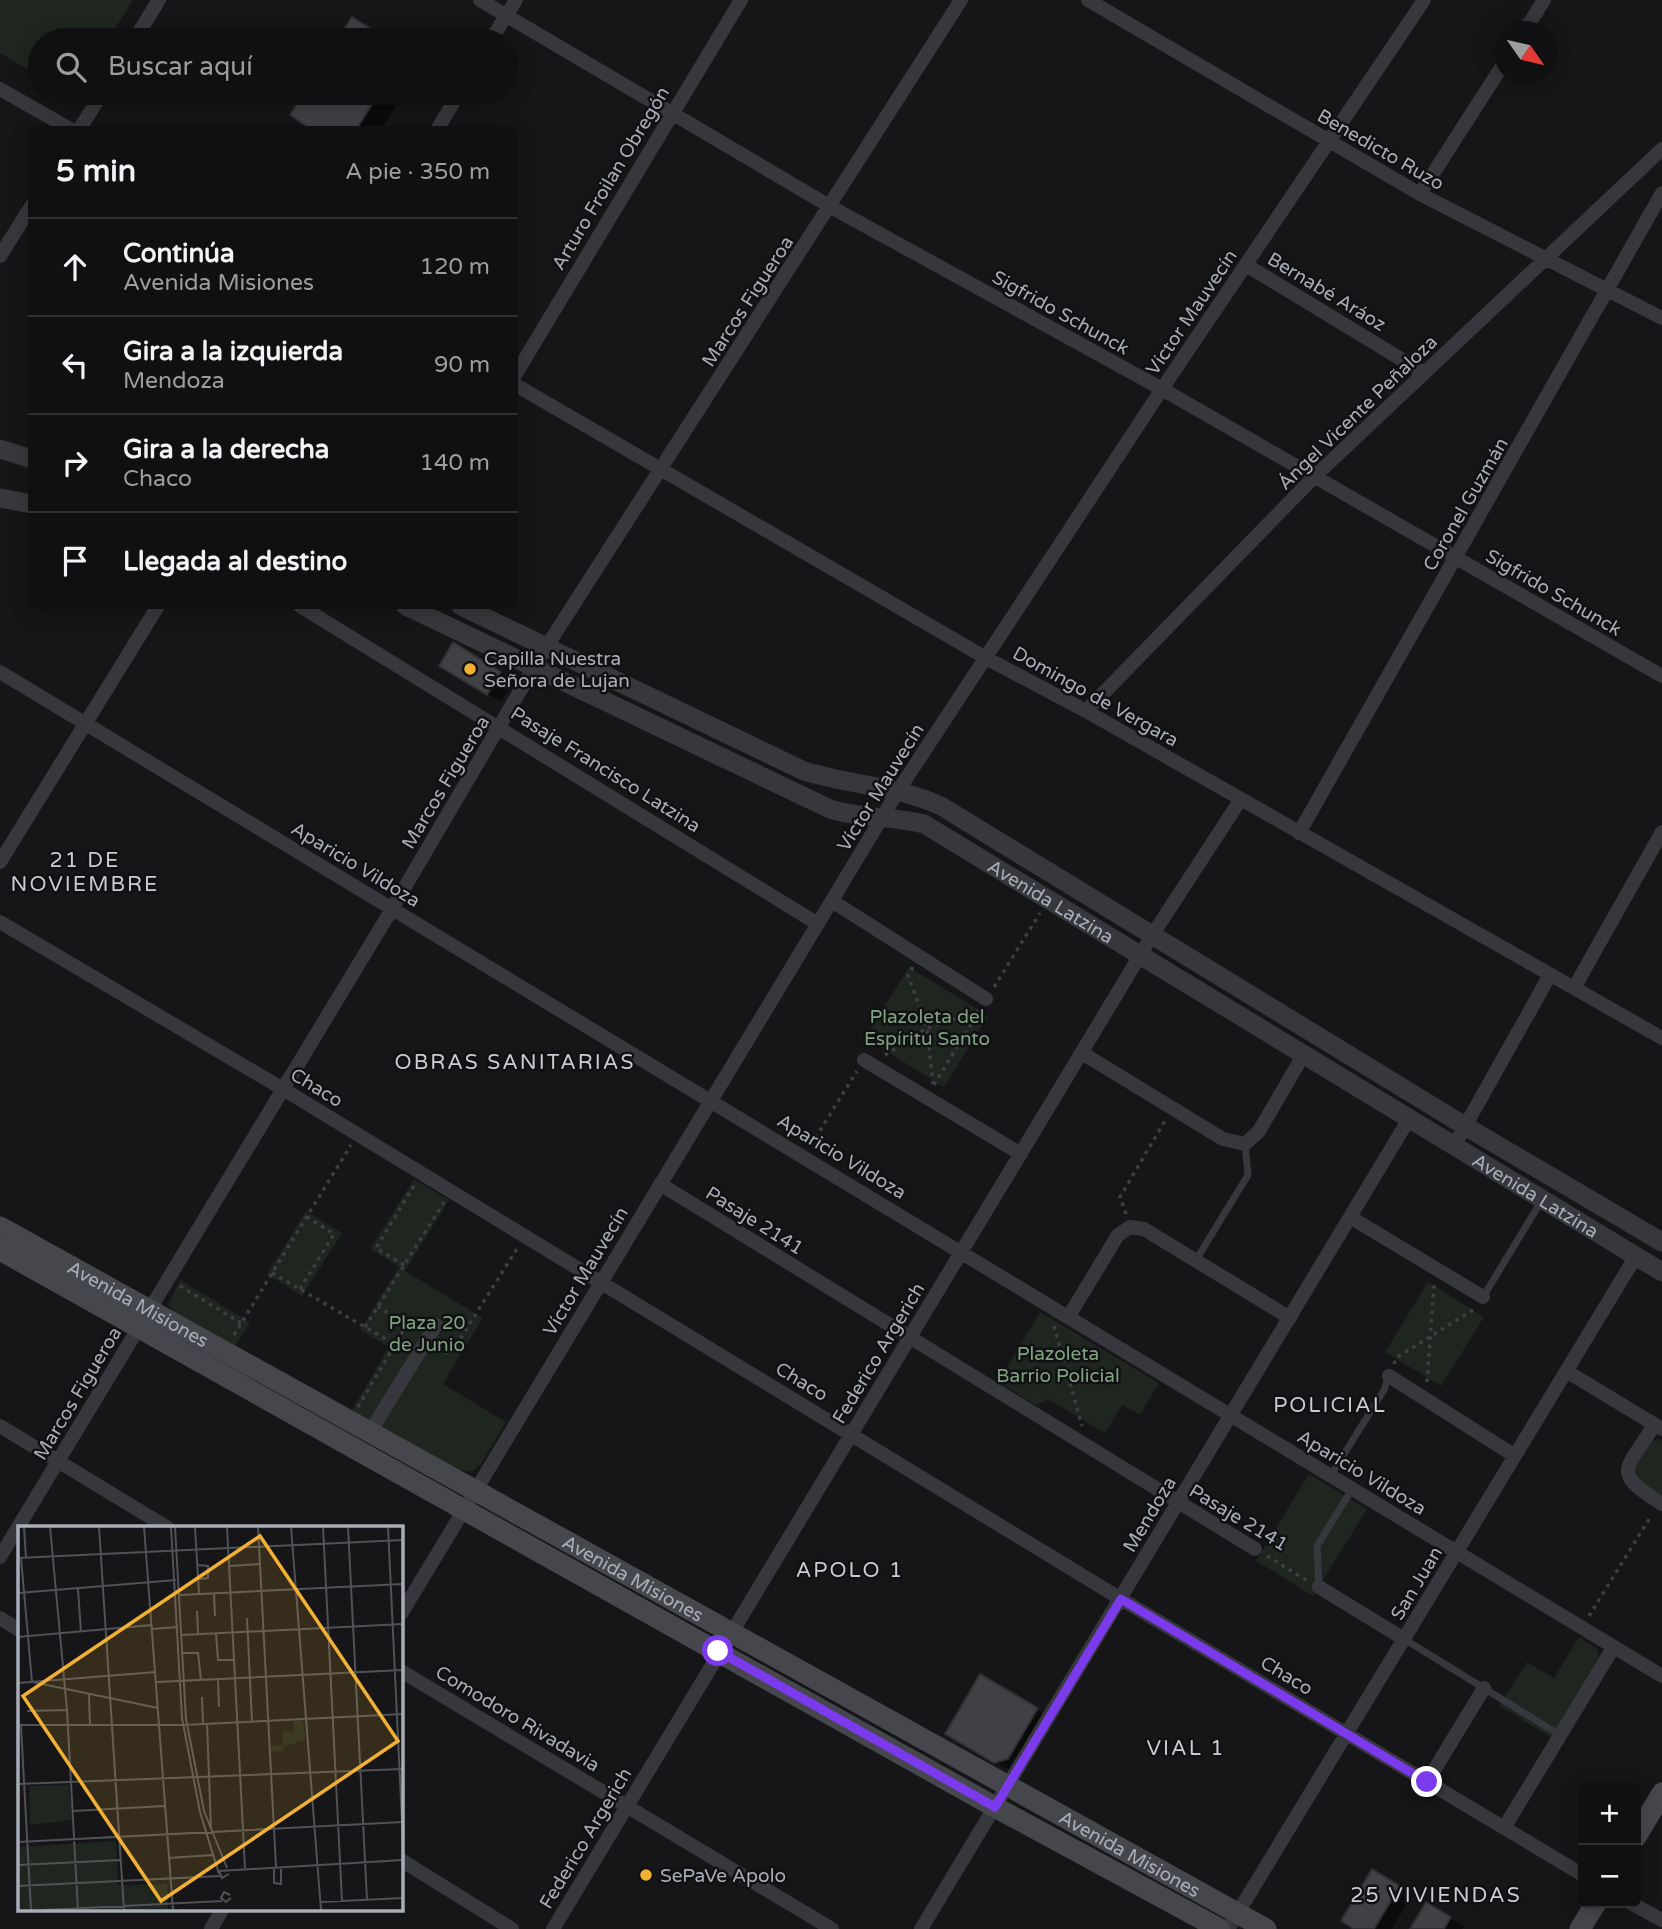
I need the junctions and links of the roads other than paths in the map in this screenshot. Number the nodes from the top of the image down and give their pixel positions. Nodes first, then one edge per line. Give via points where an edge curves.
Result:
1 (159, 0) edge
2 (480, 0) edge
3 (516, 0) edge
4 (741, 0) edge
5 (961, 0) edge
6 (1088, 0) edge
7 (1424, 0) edge
8 (1545, 0) edge
9 (505, 18) junction
10 (1531, 21) edge
11 (142, 28) edge
12 (499, 28) edge
13 (1494, 78) edge
14 (0, 89) edge
15 (28, 105) edge
16 (28, 105) edge
17 (95, 105) edge
18 (452, 105) edge
19 (672, 112) junction
20 (65, 126) edge
21 (81, 126) edge
22 (439, 126) edge
23 (1330, 142) junction
24 (1662, 149) edge
25 (1662, 193) edge
26 (1420, 194) junction
27 (831, 207) junction
28 (28, 211) edge
29 (0, 256) edge
30 (1547, 260) junction
31 (1246, 265) junction
32 (1610, 290) junction
33 (1662, 318) edge
34 (518, 370) edge
35 (1424, 373) junction
36 (518, 386) edge
37 (1162, 389) junction
38 (0, 449) edge
39 (28, 458) edge
40 (659, 471) junction
41 (1314, 477) junction
42 (0, 498) edge
43 (28, 503) edge
44 (1455, 558) junction
45 (156, 609) edge
46 (305, 609) edge
47 (412, 609) edge
48 (467, 609) edge
49 (547, 647) junction
50 (986, 658) junction
51 (534, 668) junction
52 (0, 672) edge
53 (1662, 676) edge
54 (1086, 711) junction
55 (87, 724) junction
56 (500, 726) junction
57 (898, 791) junction
58 (1241, 799) junction
59 (881, 819) junction
60 (1662, 832) edge
61 (1299, 833) junction
62 (0, 862) edge
63 (831, 901) junction
64 (392, 909) junction
65 (0, 922) edge
66 (818, 924) junction
67 (1153, 934) junction
68 (1141, 955) junction
69 (1550, 975) junction
70 (1574, 989) junction
71 (986, 999) road end
72 (1662, 1038) edge
73 (1082, 1053) junction
74 (1304, 1054) junction
75 (864, 1060) road end
76 (283, 1089) junction
77 (711, 1101) junction
78 (1409, 1119) junction
79 (1465, 1126) junction
80 (1245, 1144) junction
81 (1454, 1146) junction
82 (1021, 1154) junction
83 (660, 1184) junction
84 (1542, 1199) junction
85 (1350, 1217) junction
86 (0, 1227) edge
87 (1662, 1242) edge
88 (0, 1250) edge
89 (962, 1252) junction
90 (1636, 1256) junction
91 (1196, 1261) junction
92 (1662, 1272) edge
93 (601, 1283) junction
94 (1482, 1297) joint
95 (1069, 1316) junction
96 (1290, 1318) junction
97 (145, 1319) junction
98 (436, 1325) dead end
99 (909, 1338) junction
100 (1566, 1371) junction
101 (1389, 1376) joint
102 (1231, 1416) junction
103 (0, 1426) edge
104 (1658, 1427) edge
105 (370, 1432) junction
106 (852, 1434) junction
107 (1515, 1455) junction
108 (59, 1461) junction
109 (1331, 1476) junction
110 (1352, 1489) junction
111 (470, 1499) junction
112 (1178, 1503) junction
113 (1661, 1503) edge
114 (19, 1526) edge
115 (165, 1526) edge
116 (18, 1528) edge
117 (1255, 1549) road end
118 (1457, 1552) junction
119 (0, 1557) edge
120 (1319, 1587) joint
121 (1121, 1599) junction
122 (402, 1612) edge
123 (0, 1618) edge
124 (18, 1629) edge
125 (732, 1632) junction
126 (1404, 1639) junction
127 (1613, 1648) junction
128 (718, 1651) junction
129 (402, 1672) edge
130 (1662, 1676) edge
131 (1485, 1688) junction
132 (1347, 1733) junction
133 (1561, 1735) junction
134 (1427, 1782) junction
135 (1007, 1788) junction
136 (1662, 1793) edge
137 (628, 1805) junction
138 (995, 1807) junction
139 (1504, 1828) junction
140 (1641, 1829) edge
141 (402, 1861) edge
142 (1578, 1872) edge
143 (1593, 1908) edge
144 (1640, 1908) edge
145 (221, 1912) edge
146 (1662, 1920) edge
147 (1233, 1921) edge
148 (211, 1929) edge
149 (512, 1929) edge
150 (553, 1929) edge
151 (832, 1929) edge
152 (920, 1929) edge
153 (1220, 1929) edge
154 (1266, 1929) edge
155 (1580, 1929) edge

1 - 11 street
2 - 9 street, Sigfrido Schunck
3 - 9 street
4 - 19 street, Arturo Froilan Obregón
5 - 27 street, Marcos Figueroa
6 - 23 street, Benedicto Ruzo
7 - 23 street, Víctor Mauvecín
8 - 10 street
9 - 12 street
9 - 19 street, Sigfrido Schunck
13 - 26 street
14 - 15 street
16 - 20 street
17 - 21 street
18 - 22 street
19 - 27 street, Sigfrido Schunck
19 - 34 street, Arturo Froilan Obregón
23 - 26 street, Benedicto Ruzo
23 - 31 street, Víctor Mauvecín
24 - 30 street, Ángel Vicente Peñaloza
25 - 32 street, Coronel Guzmán
26 - 30 street, Benedicto Ruzo
27 - 37 street, Sigfrido Schunck
27 - 40 street, Marcos Figueroa
28 - 29 street
30 - 32 street, Benedicto Ruzo
30 - 35 street, Ángel Vicente Peñaloza
31 - 35 street, Bernabé Aráoz
31 - 37 street, Víctor Mauvecín
32 - 33 street, Benedicto Ruzo
32 - 44 street, Coronel Guzmán
35 - 41 street, Ángel Vicente Peñaloza
36 - 40 street, Domingo de Vergara
37 - 41 street, Sigfrido Schunck
37 - 50 street, Víctor Mauvecín
38 - 39 street
40 - 49 street, Marcos Figueroa
40 - 50 street, Domingo de Vergara
41 - 44 street, Sigfrido Schunck
41 - 54 street, Ángel Vicente Peñaloza
42 - 43 street
44 - 53 street, Sigfrido Schunck
44 - 61 street, Coronel Guzmán
45 - 55 street
46 - 56 street, Pasaje Francisco Latzina
47 - 51 street, Avenida Latzina
48 - 49 street, Avenida Latzina
49 - 51 street, Marcos Figueroa
49 - 57 street, Avenida Latzina via 804,771
50 - 54 street, Domingo de Vergara
50 - 57 street, Víctor Mauvecín
51 - 56 street, Marcos Figueroa
51 - 59 street, Avenida Latzina via 830,809
52 - 55 street, Aparicio Vildoza
54 - 58 street, Domingo de Vergara
55 - 62 street
55 - 64 street, Aparicio Vildoza
56 - 64 street, Marcos Figueroa
56 - 66 street, Pasaje Francisco Latzina
57 - 59 street, Víctor Mauvecín
57 - 67 street, Avenida Latzina via 942,806
58 - 61 street, Domingo de Vergara
58 - 67 street, Federico Argerich
59 - 63 street, Víctor Mauvecín
59 - 68 street, Avenida Latzina via 924,824
60 - 70 street
61 - 69 street, Domingo de Vergara
63 - 66 street, Víctor Mauvecín
63 - 71 street
64 - 76 street, Marcos Figueroa
64 - 77 street, Aparicio Vildoza
65 - 76 street, Chaco
66 - 77 street, Víctor Mauvecín
67 - 68 street, Federico Argerich
67 - 79 street, Avenida Latzina
68 - 73 street, Federico Argerich
68 - 74 street, Avenida Latzina
69 - 70 street, Domingo de Vergara
69 - 79 street
70 - 72 street, Domingo de Vergara
73 - 80 street via 1223,1139
73 - 82 street, Federico Argerich
74 - 78 street, Avenida Latzina
74 - 80 street via 1259,1131
75 - 82 street
76 - 93 street, Chaco
76 - 97 street, Marcos Figueroa
77 - 83 street, Víctor Mauvecín
77 - 89 street, Aparicio Vildoza
78 - 81 street, Avenida Latzina
78 - 85 street, Mendoza
79 - 81 street
79 - 87 street, Avenida Latzina
80 - 91 lane via 1248,1175
81 - 84 street, Avenida Latzina
82 - 89 street, Federico Argerich
83 - 93 street, Víctor Mauvecín
83 - 99 street, Pasaje 2141
84 - 90 street, Avenida Latzina
84 - 94 lane
85 - 94 street
85 - 96 street, Mendoza
86 - 97 main road, Avenida Misiones
88 - 97 main road, Avenida Misiones
89 - 95 street, Aparicio Vildoza
89 - 99 street, Federico Argerich
90 - 92 street, Avenida Latzina
90 - 100 street, San Juan
91 - 95 street via 1143,1229 1130,1227 1118,1235
91 - 96 street
93 - 106 street, Chaco
93 - 111 street, Víctor Mauvecín
95 - 102 street, Aparicio Vildoza
96 - 102 street, Mendoza
97 - 105 main road, Avenida Misiones via 224,1352
97 - 108 street, Marcos Figueroa
97 - 111 main road, Avenida Misiones
98 - 105 street
99 - 106 street, Federico Argerich
99 - 112 street, Pasaje 2141
100 - 104 street
100 - 107 street, San Juan
101 - 107 street
101 - 109 lane
102 - 109 street, Aparicio Vildoza
102 - 112 street, Mendoza
103 - 108 street
104 - 113 street via 1628,1469 1627,1478
105 - 111 main road, Avenida Misiones
106 - 121 street, Chaco
106 - 125 street, Federico Argerich
107 - 118 street, San Juan
108 - 114 street, Marcos Figueroa
108 - 115 street
109 - 110 street, Aparicio Vildoza
110 - 118 street, Aparicio Vildoza
110 - 120 lane via 1317,1546
111 - 122 street, Víctor Mauvecín
111 - 125 main road, Avenida Misiones
111 - 128 main road, Avenida Misiones
112 - 117 street, Pasaje 2141
112 - 121 street, Mendoza
116 - 119 street, Marcos Figueroa
118 - 126 street, San Juan
118 - 127 street, Aparicio Vildoza
120 - 126 street
121 - 132 street, Chaco
121 - 135 street, Mendoza
123 - 124 street
125 - 128 street, Federico Argerich
125 - 135 main road, Avenida Misiones
126 - 131 lane
126 - 132 street, San Juan
127 - 130 street, Aparicio Vildoza
127 - 133 street
128 - 137 street, Federico Argerich
128 - 138 main road, Avenida Misiones
129 - 137 street, Comodoro Rivadavia
131 - 133 lane
131 - 134 street
132 - 134 street, Chaco
132 - 147 street, San Juan
133 - 139 street
134 - 139 street, Chaco
135 - 138 street, Mendoza
135 - 147 main road, Avenida Misiones
136 - 140 main road
137 - 150 street, Federico Argerich
137 - 151 street, Comodoro Rivadavia
138 - 152 street, Mendoza
138 - 153 main road, Avenida Misiones
139 - 142 street, Chaco
141 - 149 street
143 - 155 main road
144 - 146 street
145 - 148 street
147 - 154 main road, Avenida Misiones

